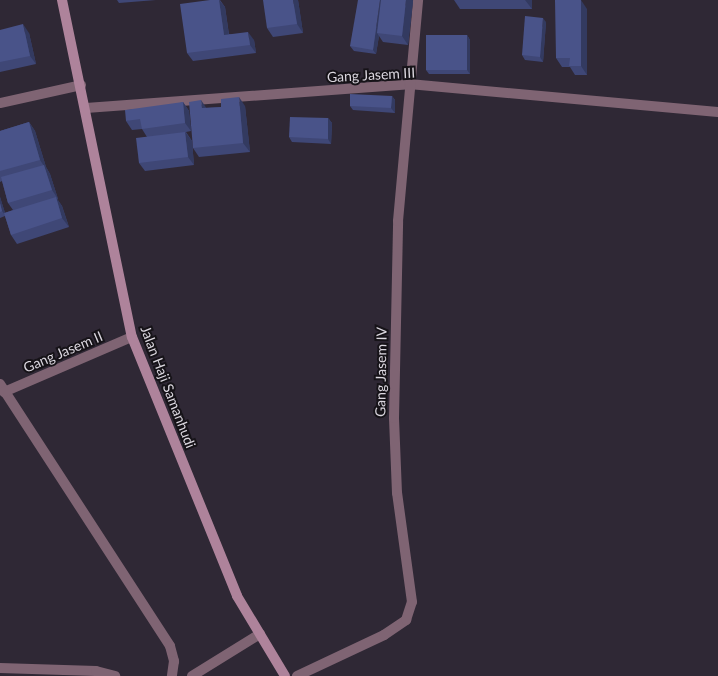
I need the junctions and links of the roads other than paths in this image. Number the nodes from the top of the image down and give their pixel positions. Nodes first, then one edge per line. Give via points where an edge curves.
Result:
1 (62, 0) edge
2 (418, 0) edge
3 (409, 84) junction
4 (81, 85) junction
5 (0, 103) edge
6 (86, 108) junction
7 (718, 112) edge
8 (132, 337) junction
9 (2, 388) edge
10 (260, 634) junction
11 (0, 668) edge
12 (115, 676) edge
13 (172, 676) edge
14 (192, 676) edge
15 (285, 676) edge
16 (297, 676) edge

1 - 4 street, Jalan Haji Samanhudi
2 - 3 street, Gang Jasem IV
3 - 6 street, Gang Jasem III
3 - 7 street, Gang Jasem III
3 - 16 street, Gang Jasem IV via 398,221 394,418 397,493 412,602 406,620 391,630
4 - 5 street
4 - 6 street, Jalan Haji Samanhudi
6 - 8 street, Jalan Haji Samanhudi
8 - 9 street, Gang Jasem II
8 - 10 street, Jalan Haji Samanhudi via 237,596
9 - 13 street via 170,646 174,660
10 - 14 street
10 - 15 street, Jalan Haji Samanhudi
11 - 12 street via 96,671

